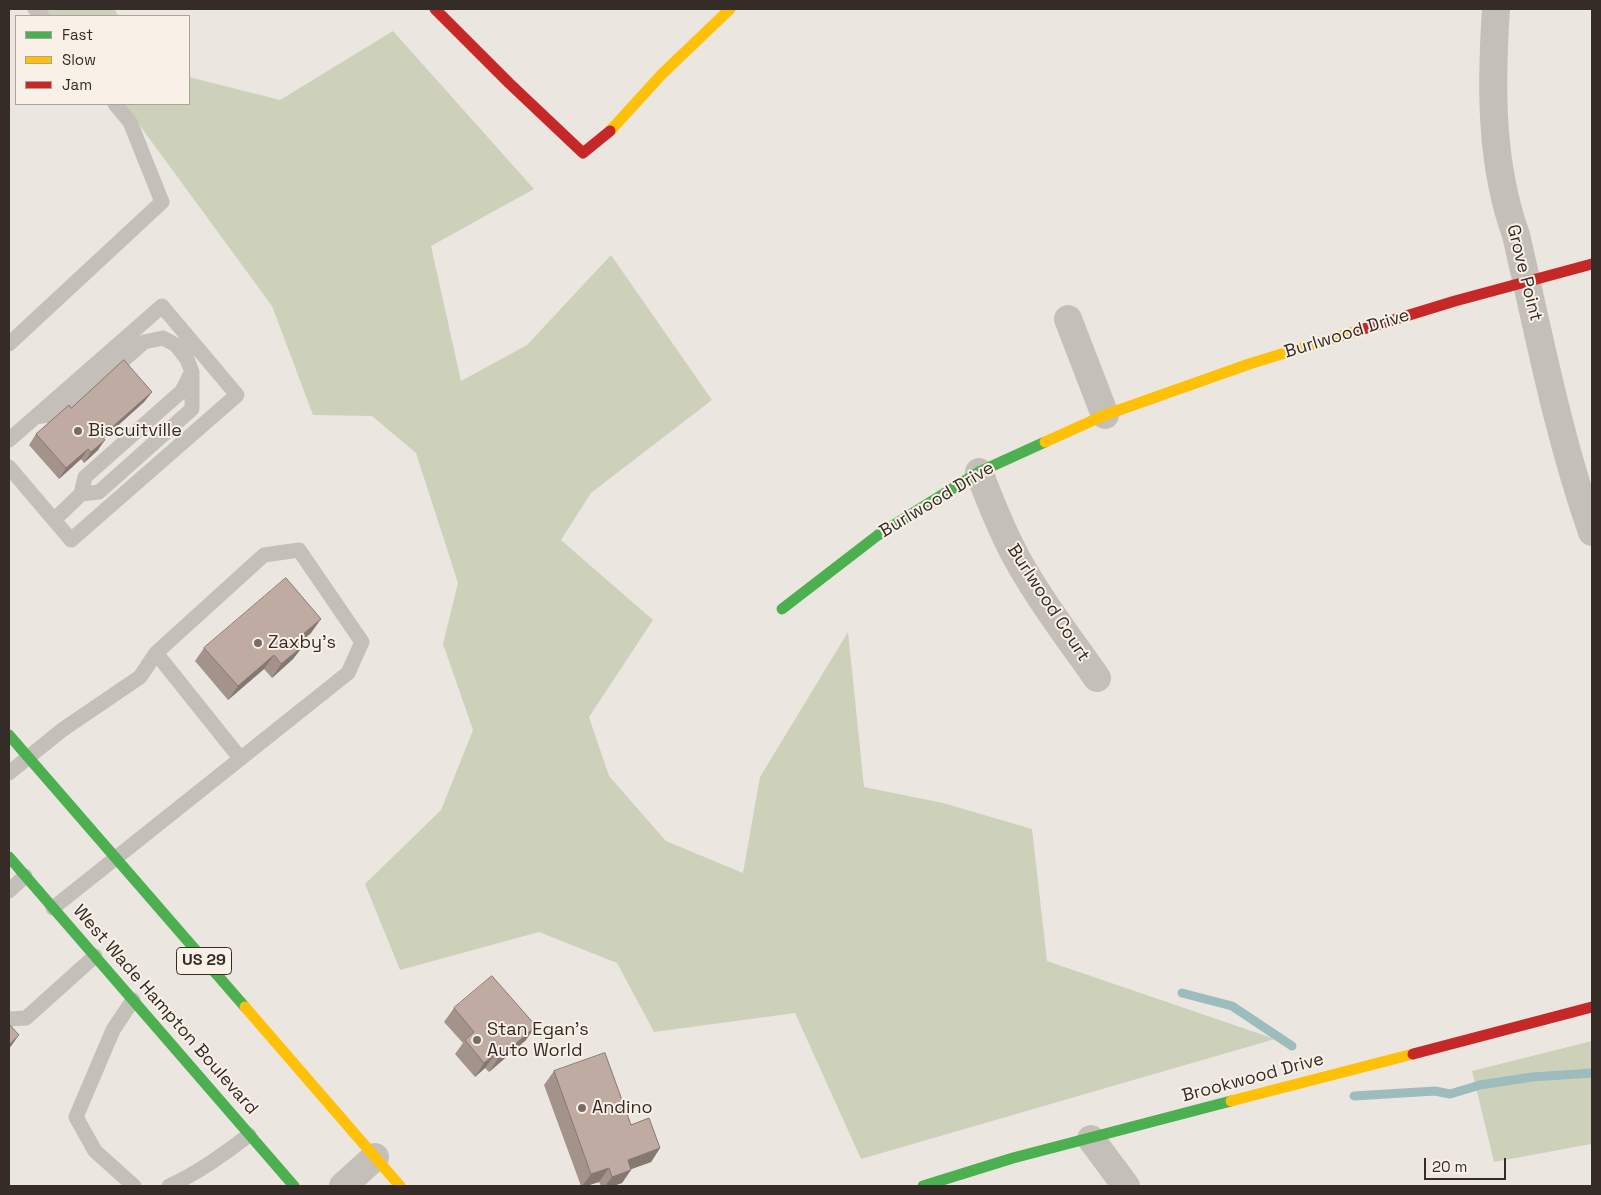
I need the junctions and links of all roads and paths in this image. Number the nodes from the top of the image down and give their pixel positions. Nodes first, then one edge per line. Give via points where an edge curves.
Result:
1 (435, 9) edge
2 (730, 9) edge
3 (1496, 9) edge
4 (116, 105) edge
5 (1592, 264) edge
6 (1527, 281) junction
7 (1068, 319) dead end
8 (9, 344) edge
9 (1105, 415) junction
10 (34, 417) junction
11 (9, 440) edge
12 (9, 466) edge
13 (979, 472) junction
14 (54, 520) junction
15 (1592, 532) edge
16 (782, 609) dead end
17 (156, 654) junction
18 (1097, 678) dead end
19 (9, 735) edge
20 (28, 758) junction
21 (240, 758) junction
22 (9, 773) edge
23 (9, 857) edge
24 (116, 859) junction
25 (25, 876) junction
26 (9, 891) edge
27 (53, 908) junction
28 (95, 956) junction
29 (133, 1000) junction
30 (1592, 1007) edge
31 (9, 1019) edge
32 (249, 1135) junction
33 (1091, 1139) junction
34 (375, 1157) junction
35 (134, 1186) edge
36 (169, 1186) edge
37 (294, 1186) edge
38 (344, 1186) edge
39 (400, 1186) edge
40 (923, 1186) edge
41 (1126, 1186) edge

1 - 2 street via 583,153
3 - 6 street, Grove Point via 1493,104 1498,157
4 - 8 lane via 130,122 162,202
5 - 6 street, Burlwood Drive
6 - 9 street, Burlwood Drive via 1252,363
6 - 15 street, Grove Point via 1552,399
7 - 9 street
9 - 13 street, Burlwood Drive
10 - 11 lane
10 - 14 lane via 63,413 144,342 164,338 176,345 192,372 192,409 99,492 81,494
10 - 14 lane via 162,306 237,395 71,540
12 - 14 lane
13 - 16 street, Burlwood Drive via 878,535
13 - 18 street, Burlwood Court via 1015,556
17 - 20 lane via 140,677 62,730
17 - 21 lane
17 - 21 lane via 264,555 299,550 362,642 348,672
19 - 20 street, US 29
20 - 22 lane
20 - 24 street, US 29
21 - 24 lane
23 - 25 street, West Wade Hampton Boulevard
24 - 27 lane
24 - 34 street, US 29
25 - 26 lane
25 - 27 street, West Wade Hampton Boulevard
27 - 28 street, West Wade Hampton Boulevard
28 - 29 street, West Wade Hampton Boulevard
28 - 31 lane via 26,1018
29 - 32 street, West Wade Hampton Boulevard
29 - 35 lane via 113,1030 76,1117 95,1151
30 - 33 street, Brookwood Drive
32 - 36 lane
32 - 37 street, West Wade Hampton Boulevard
33 - 40 street, Brookwood Drive via 1013,1158
33 - 41 street
34 - 38 street
34 - 39 street, US 29

